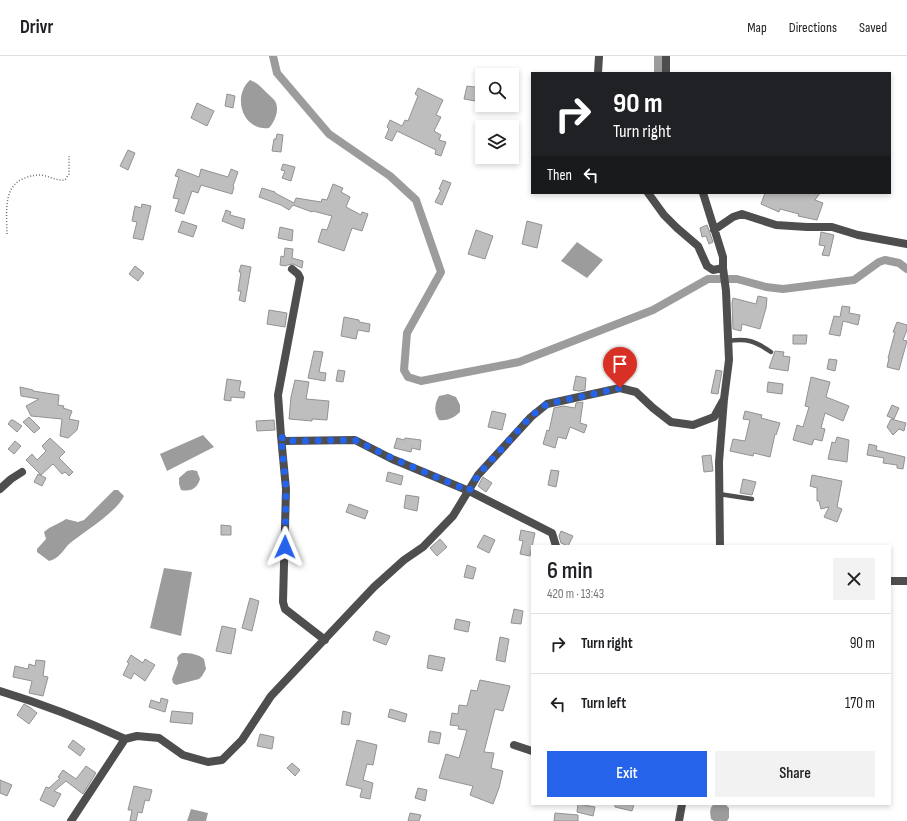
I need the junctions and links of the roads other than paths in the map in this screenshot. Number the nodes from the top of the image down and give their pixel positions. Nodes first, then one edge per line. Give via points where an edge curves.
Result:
1 (599, 56) edge
2 (666, 56) edge
3 (598, 72) edge
4 (666, 72) edge
5 (649, 194) edge
6 (703, 194) edge
7 (714, 230) junction
8 (907, 244) edge
9 (722, 268) junction
10 (292, 269) dead end
11 (728, 340) junction
12 (771, 352) dead end
13 (724, 399) junction
14 (281, 436) junction
15 (22, 472) dead end
16 (0, 489) edge
17 (469, 491) junction
18 (719, 494) junction
19 (752, 499) dead end
20 (556, 545) edge
21 (720, 545) edge
22 (907, 580) edge
23 (891, 581) edge
24 (325, 640) junction
25 (0, 691) edge
26 (125, 739) junction
27 (514, 745) dead end
28 (531, 751) edge
29 (682, 805) edge
30 (71, 821) edge
31 (679, 821) edge

1 - 3 street
2 - 4 street
5 - 9 street via 672,224 698,246 707,266 713,270
6 - 7 street
7 - 8 street via 733,216 742,214 776,224 832,227 858,235
7 - 9 street via 722,257
9 - 11 street via 726,290
10 - 14 street via 300,278 278,395
11 - 12 lane via 749,340
11 - 13 street via 729,360
13 - 17 street via 714,417 693,425 671,422 636,392 620,388 547,404 531,416 478,475
13 - 18 street
14 - 17 street via 284,441 355,440
14 - 24 street via 286,489 283,602 285,609
15 - 16 street
17 - 20 street via 552,533
17 - 24 street via 454,516 374,587
18 - 19 lane
18 - 21 street
22 - 23 street
24 - 26 street via 271,696 242,740 222,760 208,762 183,755 159,738 137,736
25 - 26 street via 91,723
26 - 30 street
27 - 28 street
29 - 31 street

